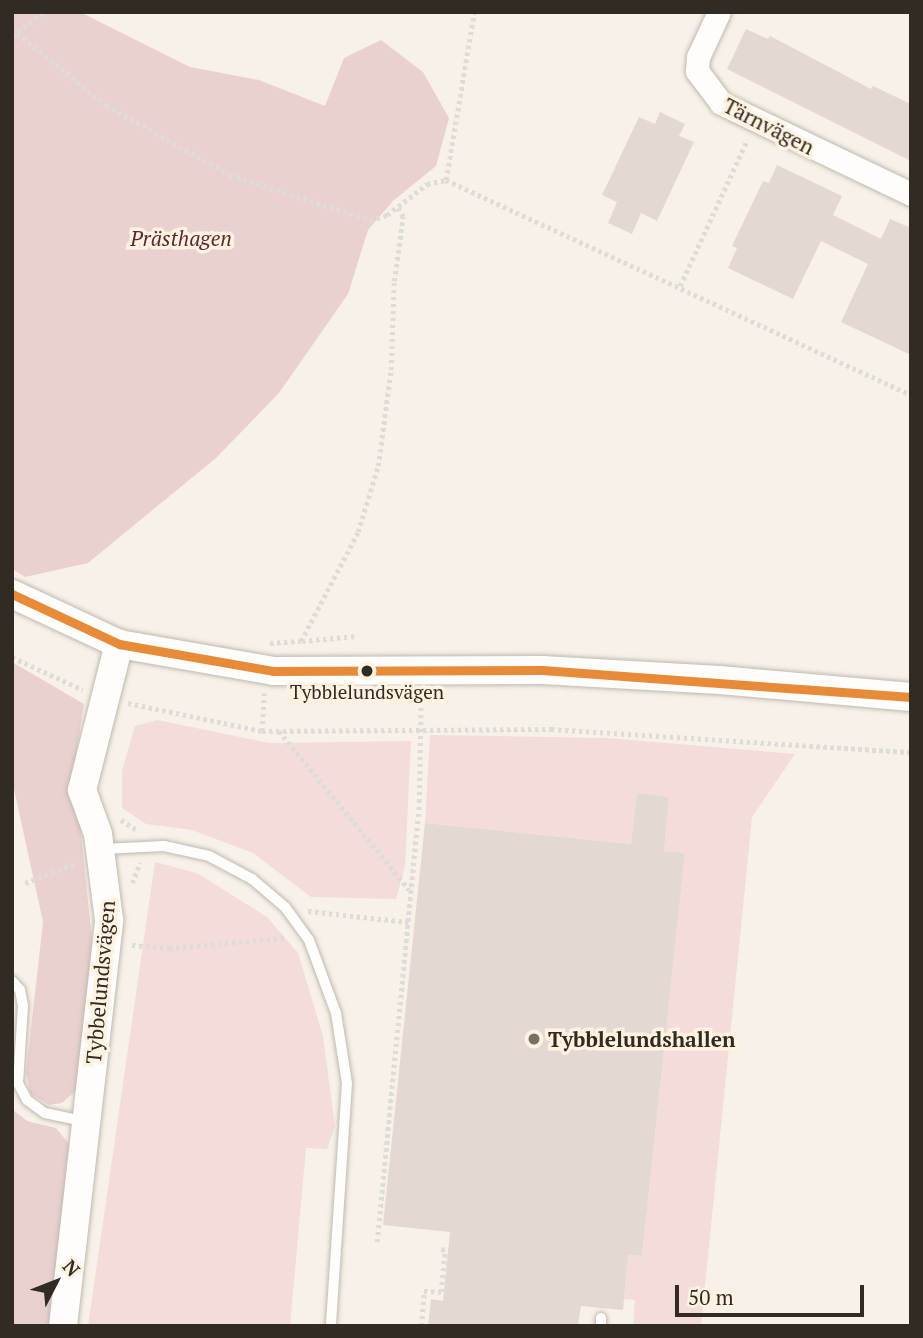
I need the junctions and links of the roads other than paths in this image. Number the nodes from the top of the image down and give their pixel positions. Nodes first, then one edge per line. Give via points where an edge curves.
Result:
1 (719, 12) edge
2 (911, 194) edge
3 (12, 594) edge
4 (119, 645) junction
5 (911, 697) edge
6 (102, 849) junction
7 (12, 981) edge
8 (88, 1122) junction
9 (63, 1326) edge
10 (331, 1326) edge

1 - 2 street, Tärnvägen via 698,57 697,71 721,103
3 - 4 street
4 - 5 street via 266,670 542,670
4 - 6 street, Tybbelundsvägen via 82,790
6 - 8 street, Tybbelundsvägen via 109,920
6 - 10 lane via 164,846 209,856 252,879 295,920 328,985 345,1063 346,1142
7 - 8 lane via 20,990 23,1006 18,1083 27,1100 45,1113
8 - 9 street, Tybbelundsvägen

